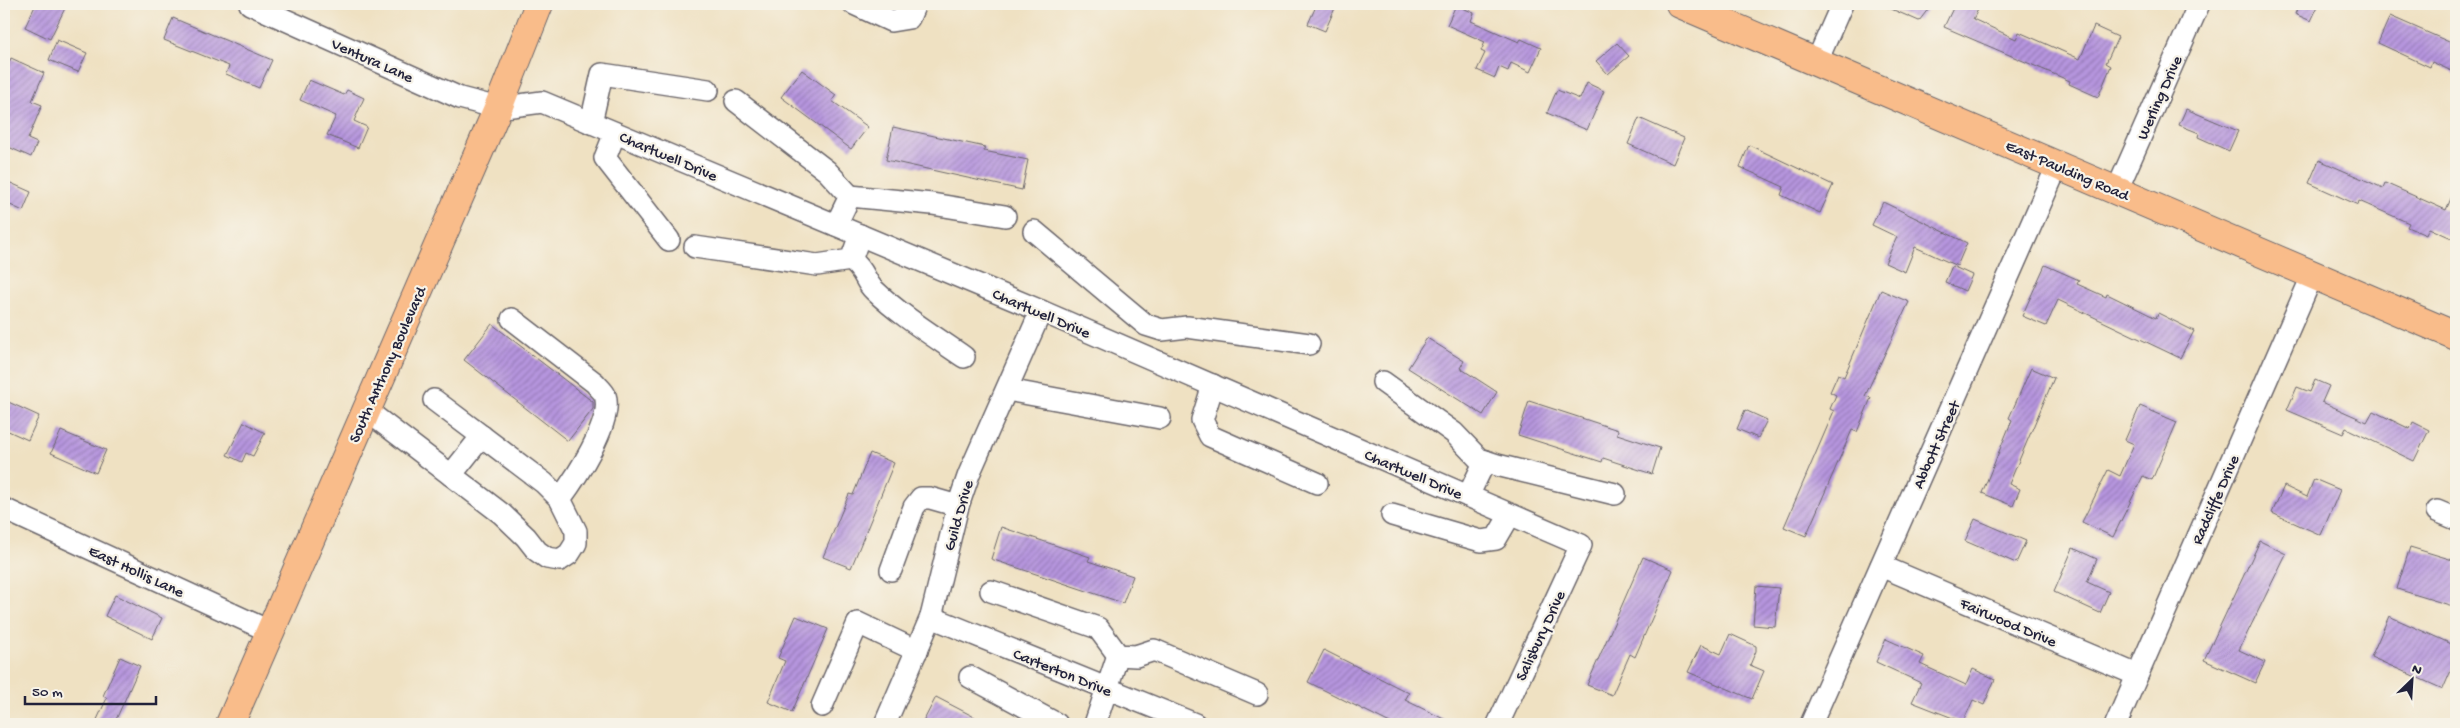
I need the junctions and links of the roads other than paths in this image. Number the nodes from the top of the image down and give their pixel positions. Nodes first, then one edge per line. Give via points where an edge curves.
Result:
1 (250, 4) edge
2 (539, 4) edge
3 (854, 4) edge
4 (915, 4) edge
5 (1680, 4) edge
6 (1842, 4) edge
7 (2199, 4) edge
8 (1817, 62) junction
9 (708, 90) dead end
10 (736, 101) dead end
11 (498, 108) junction
12 (590, 122) junction
13 (615, 133) junction
14 (2058, 164) junction
15 (2117, 190) junction
16 (850, 196) junction
17 (1005, 216) dead end
18 (836, 225) junction
19 (1034, 231) dead end
20 (860, 235) junction
21 (669, 240) dead end
22 (695, 247) dead end
23 (851, 260) junction
24 (2313, 274) junction
25 (1041, 311) junction
26 (512, 319) dead end
27 (1155, 328) junction
28 (2456, 336) edge
29 (1308, 344) dead end
30 (1143, 355) junction
31 (964, 357) dead end
32 (1382, 382) dead end
33 (1212, 385) junction
34 (1007, 390) junction
35 (434, 400) dead end
36 (366, 410) junction
37 (1160, 418) dead end
38 (482, 436) junction
39 (1485, 461) junction
40 (451, 475) junction
41 (1317, 483) dead end
42 (1616, 494) dead end
43 (1468, 496) junction
44 (560, 499) junction
45 (958, 506) junction
46 (4, 509) edge
47 (1392, 515) dead end
48 (1510, 515) junction
49 (1581, 545) joint
50 (1881, 566) junction
51 (891, 570) dead end
52 (992, 590) dead end
53 (931, 617) junction
54 (270, 631) junction
55 (917, 650) junction
56 (1118, 655) junction
57 (2137, 675) junction
58 (970, 677) dead end
59 (1108, 689) junction
60 (1257, 694) dead end
61 (822, 706) dead end
62 (230, 724) edge
63 (885, 724) edge
64 (1057, 724) edge
65 (1095, 724) edge
66 (1195, 724) edge
67 (1498, 724) edge
68 (1811, 724) edge
69 (2116, 724) edge

1 - 11 street, Ventura Lane via 460,98
2 - 11 main road, South Anthony Boulevard
3 - 4 street via 891,21 909,18
5 - 8 main road, East Paulding Road
6 - 8 street
7 - 15 street, Werling Drive
8 - 14 main road, East Paulding Road
9 - 12 street via 602,74
10 - 16 street via 827,171
11 - 12 street, Chartwell Drive via 542,102
11 - 36 main road, South Anthony Boulevard
12 - 13 street, Chartwell Drive
13 - 18 street, Chartwell Drive
13 - 21 street via 605,158
14 - 15 main road, East Paulding Road
14 - 50 street, Abbott Street
15 - 24 main road, East Paulding Road
16 - 17 street via 932,204
16 - 18 street
18 - 20 street, Chartwell Drive
19 - 27 street via 1146,325
20 - 23 street
20 - 25 street, Chartwell Drive
22 - 23 street via 817,265
23 - 31 street via 862,268 872,288 884,299
24 - 28 main road, East Paulding Road
24 - 57 street, Radcliffe Drive
25 - 30 street, Chartwell Drive
25 - 34 street, Guild Drive
26 - 44 street via 595,383 605,395 606,406 593,447
27 - 29 street via 1187,327
27 - 30 street
30 - 33 street, Chartwell Drive
32 - 39 street via 1454,433 1479,459
33 - 41 street via 1202,420 1210,436
33 - 43 street, Chartwell Drive
34 - 37 street
34 - 45 street, Guild Drive via 978,452
35 - 38 street
36 - 40 street
36 - 54 main road, South Anthony Boulevard
38 - 40 street
38 - 44 street
39 - 42 street
39 - 43 street
40 - 44 street via 502,514 537,551 547,558 560,560 576,543 576,531
43 - 48 street, Chartwell Drive
45 - 51 street via 921,498 914,507
45 - 53 street, Guild Drive
46 - 54 street, East Hollis Lane
47 - 48 street via 1481,541 1496,538
48 - 49 street, Chartwell Drive
49 - 67 street, Salisbury Drive
50 - 57 street, Fairwood Drive
50 - 68 street, Abbott Street
52 - 56 street via 1098,628
53 - 55 street, Guild Drive
53 - 59 street, Carterton Drive
54 - 62 main road, South Anthony Boulevard
55 - 61 street via 858,623
55 - 63 street, Guild Drive
56 - 59 street
56 - 60 street via 1136,656 1154,650
57 - 69 street, Radcliffe Drive
58 - 64 street
59 - 65 street
59 - 66 street, Carterton Drive

